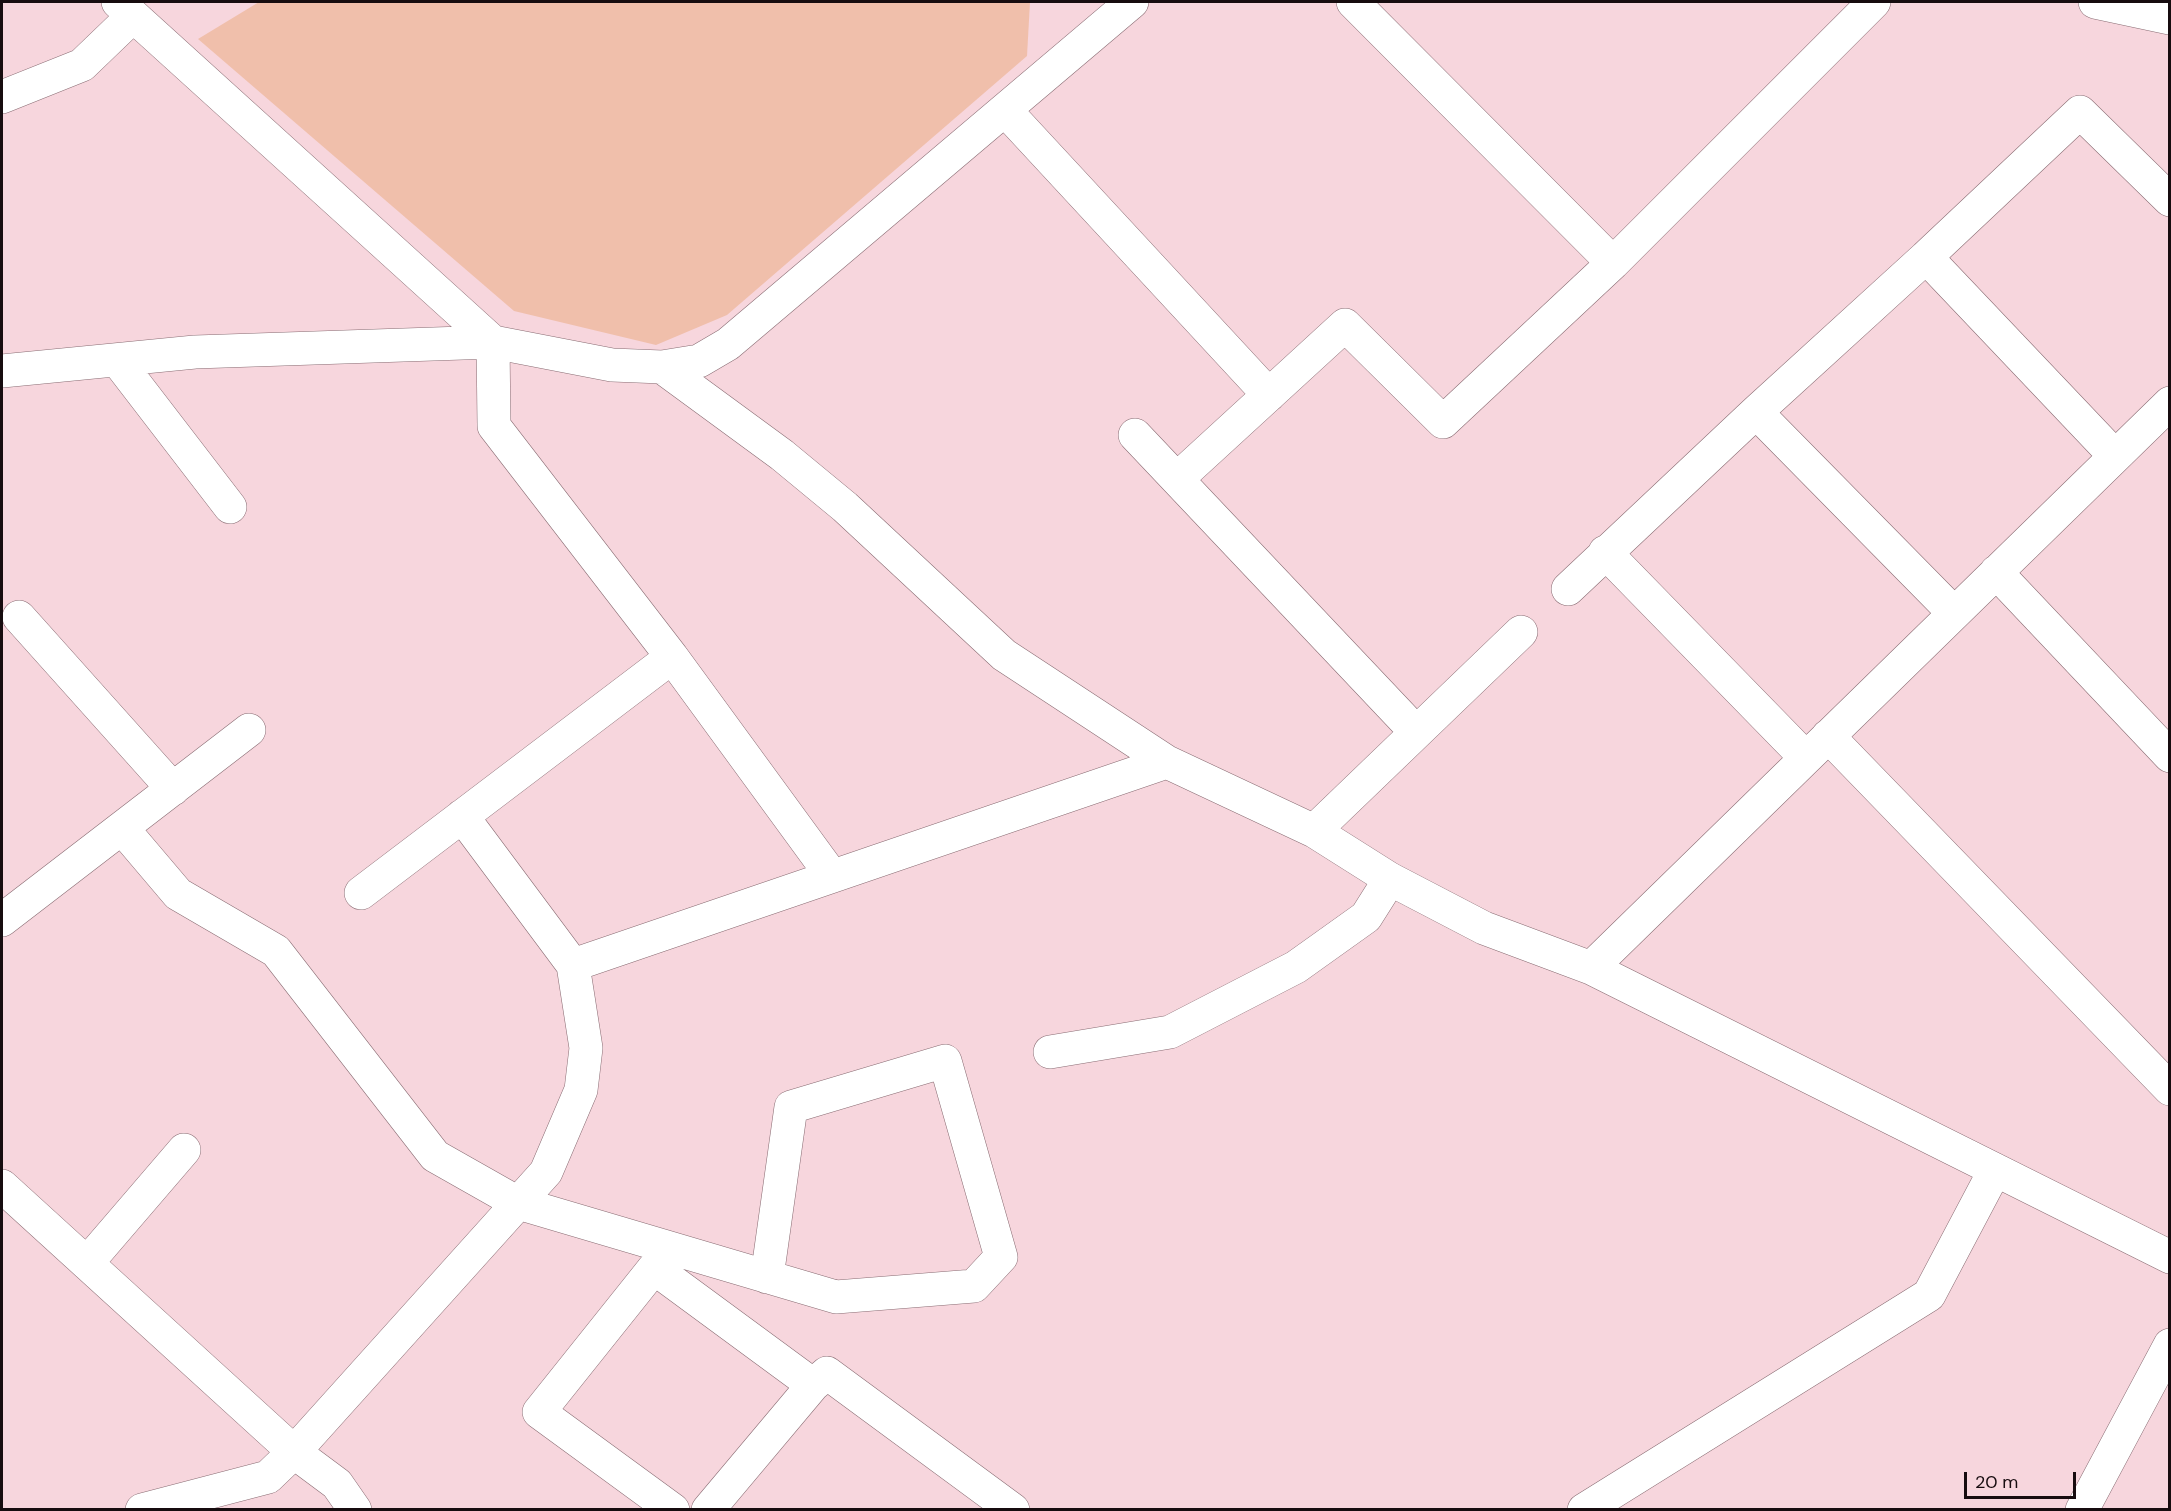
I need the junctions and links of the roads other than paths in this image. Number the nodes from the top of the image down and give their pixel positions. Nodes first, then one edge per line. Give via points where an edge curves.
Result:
1 (1132, 2) edge
2 (1353, 2) edge
3 (1874, 2) edge
4 (2096, 2) edge
5 (126, 9) edge
6 (2169, 18) edge
7 (2, 97) edge
8 (1005, 110) junction
9 (2169, 200) edge
10 (1926, 257) junction
11 (1613, 263) junction
12 (492, 342) junction
13 (117, 360) junction
14 (662, 367) junction
15 (2, 371) edge
16 (1269, 395) junction
17 (1755, 412) junction
18 (2166, 412) edge
19 (1135, 435) dead end
20 (2115, 456) junction
21 (1177, 479) junction
22 (230, 507) dead end
23 (1605, 552) junction
24 (1996, 572) junction
25 (1568, 589) dead end
26 (1954, 613) junction
27 (19, 617) dead end
28 (1521, 632) dead end
29 (672, 657) junction
30 (249, 730) dead end
31 (1416, 732) junction
32 (1817, 747) junction
33 (2169, 756) edge
34 (1167, 762) junction
35 (173, 789) junction
36 (462, 816) junction
37 (122, 828) junction
38 (1314, 831) junction
39 (832, 876) junction
40 (1390, 879) junction
41 (361, 892) dead end
42 (2, 920) edge
43 (573, 965) junction
44 (1591, 968) junction
45 (1050, 1052) dead end
46 (2169, 1089) edge
47 (184, 1150) dead end
48 (1995, 1170) junction
49 (2, 1187) edge
50 (518, 1203) junction
51 (2168, 1252) edge
52 (87, 1263) junction
53 (767, 1277) junction
54 (2169, 1346) edge
55 (813, 1385) junction
56 (294, 1452) junction
57 (979, 1499) edge
58 (142, 1509) edge
59 (355, 1509) edge
60 (673, 1509) edge
61 (708, 1509) edge
62 (1013, 1509) edge
63 (1584, 1509) edge
64 (2082, 1509) edge

1 - 8 street
2 - 11 street
3 - 11 street
4 - 6 street
5 - 7 street via 82,65
5 - 12 street
8 - 14 street via 728,344 699,361
8 - 16 street
9 - 10 street via 2080,112
10 - 17 street
10 - 20 street
11 - 16 street via 1443,422 1345,325
12 - 13 street via 195,352
12 - 14 street via 612,365
12 - 29 street via 494,426
13 - 15 street
13 - 22 street
14 - 34 street via 782,455 845,507 1004,655
16 - 21 street
17 - 23 street
17 - 26 street
18 - 20 street
19 - 21 street
20 - 24 street
21 - 31 street
23 - 25 street
23 - 32 street
24 - 26 street
24 - 33 street
26 - 32 street
27 - 35 street
28 - 31 street
29 - 36 street
29 - 39 street
30 - 35 street
31 - 38 street
32 - 44 street
32 - 46 street
34 - 38 street
34 - 39 street
35 - 37 street
36 - 41 street
36 - 43 street
37 - 42 street
37 - 50 street via 178,894 276,951 435,1156
38 - 40 street
39 - 43 street
40 - 44 street via 1484,928
40 - 45 street via 1366,917 1296,967 1170,1032
43 - 50 street via 585,1047 581,1090 546,1172
44 - 48 street
47 - 52 street
48 - 51 street
48 - 63 street via 1929,1295
49 - 52 street
50 - 53 street
50 - 56 street
52 - 56 street
53 - 53 street via 837,1297 928,1290 974,1286 1001,1257 945,1061 791,1107
54 - 64 street
55 - 57 street via 827,1373
55 - 60 street via 654,1268 539,1412
55 - 61 street
56 - 58 street via 268,1477
56 - 59 street via 337,1484
57 - 62 street

